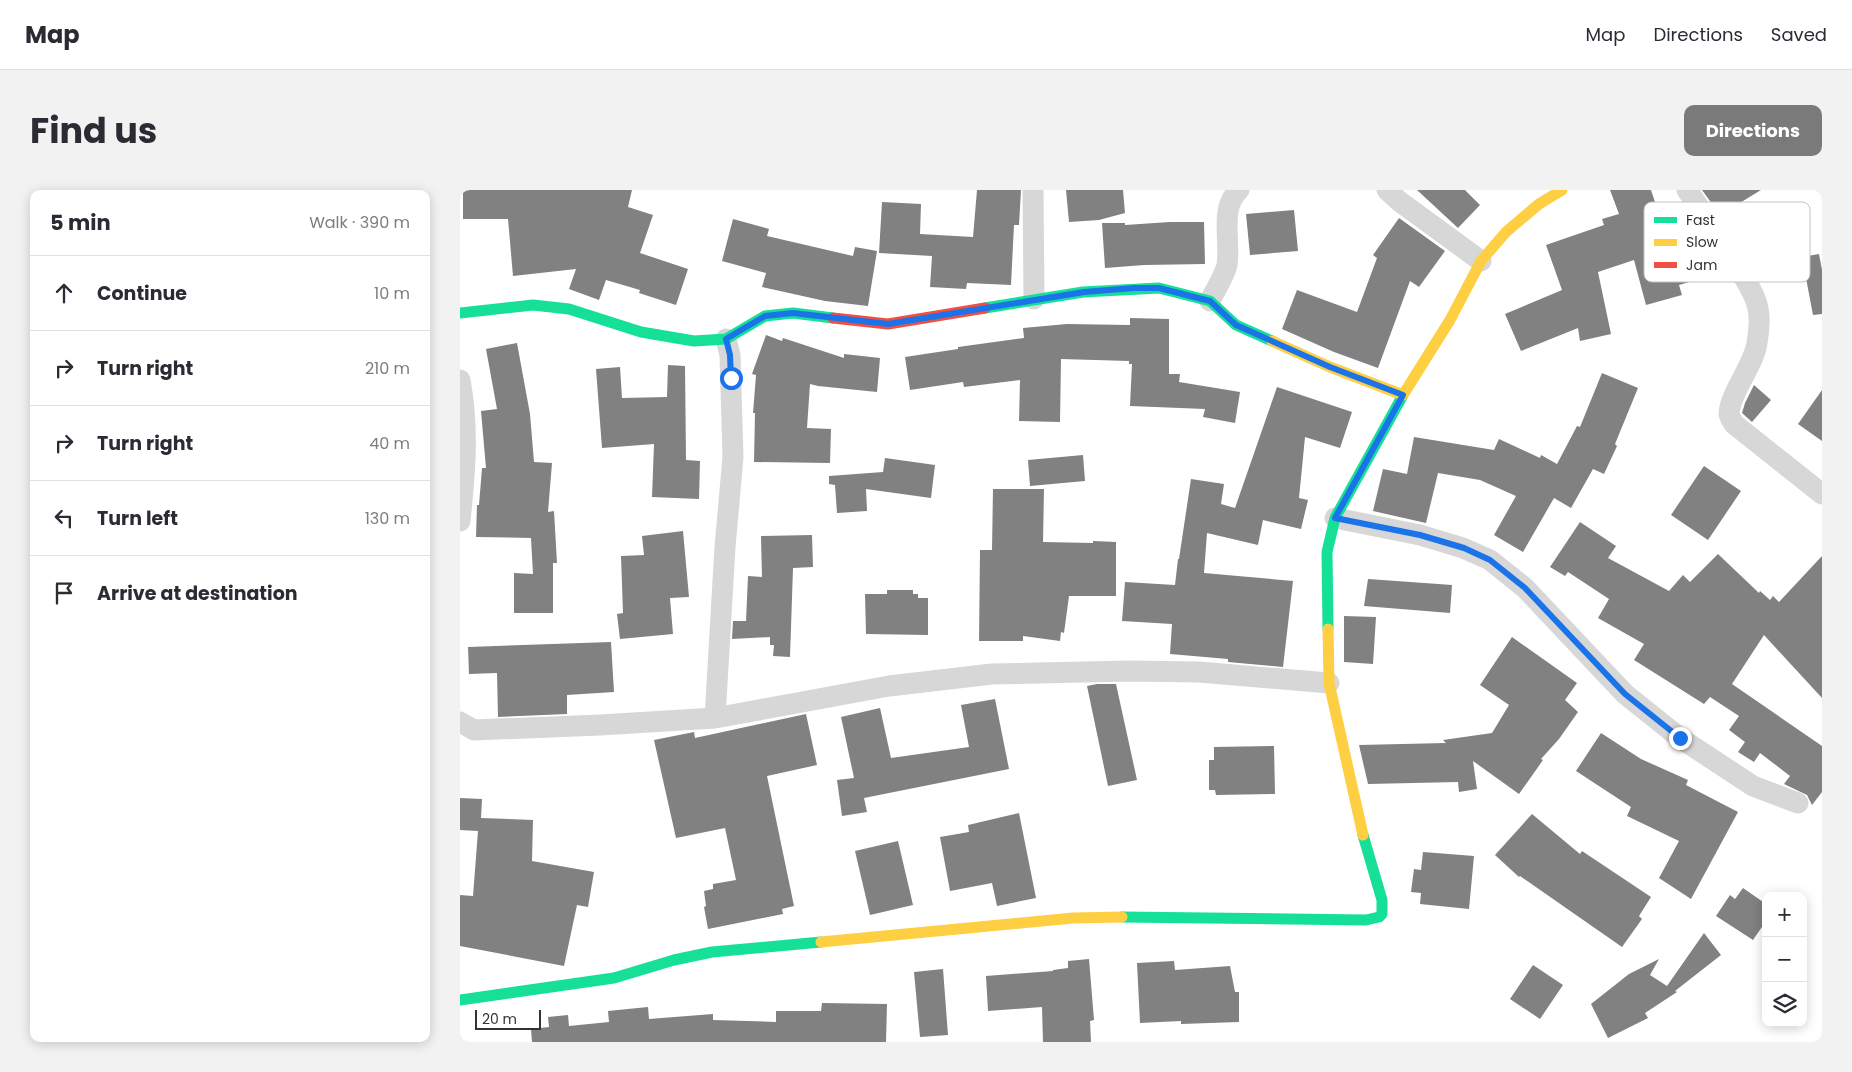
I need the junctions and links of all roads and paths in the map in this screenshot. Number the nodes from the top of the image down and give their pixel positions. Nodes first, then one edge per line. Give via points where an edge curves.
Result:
1 (1032, 190) edge
2 (1240, 190) edge
3 (1387, 190) edge
4 (1562, 190) edge
5 (1686, 190) edge
6 (1695, 202) edge
7 (1481, 261) junction
8 (1746, 282) edge
9 (1034, 299) junction
10 (1210, 301) junction
11 (460, 313) edge
12 (726, 339) junction
13 (460, 380) edge
14 (1403, 395) junction
15 (1822, 494) edge
16 (1335, 518) junction
17 (460, 521) edge
18 (1329, 683) junction
19 (715, 718) junction
20 (460, 722) edge
21 (1798, 803) dead end
22 (460, 1000) edge

1 - 9 street
2 - 10 street via 1231,199 1226,266
3 - 7 street
4 - 7 street via 1539,204 1506,232
5 - 6 street
7 - 14 street via 1450,320
8 - 15 street via 1758,308 1757,344 1751,365 1732,402 1730,419
9 - 10 street via 1084,292 1159,288
9 - 12 street via 888,324 793,313 765,316
10 - 14 street via 1236,325
11 - 12 street via 533,305 569,309 641,332 694,341
12 - 19 street via 730,355 732,457
13 - 17 street via 466,458
14 - 16 street
16 - 18 street via 1327,552
16 - 21 street via 1420,535 1464,548 1490,560 1525,588 1625,694 1680,738 1753,786
18 - 19 street via 1199,672 992,674 889,686
18 - 22 street via 1363,834 1382,900 1380,917 1366,920 1073,918 712,952 614,978
19 - 20 street via 474,730

